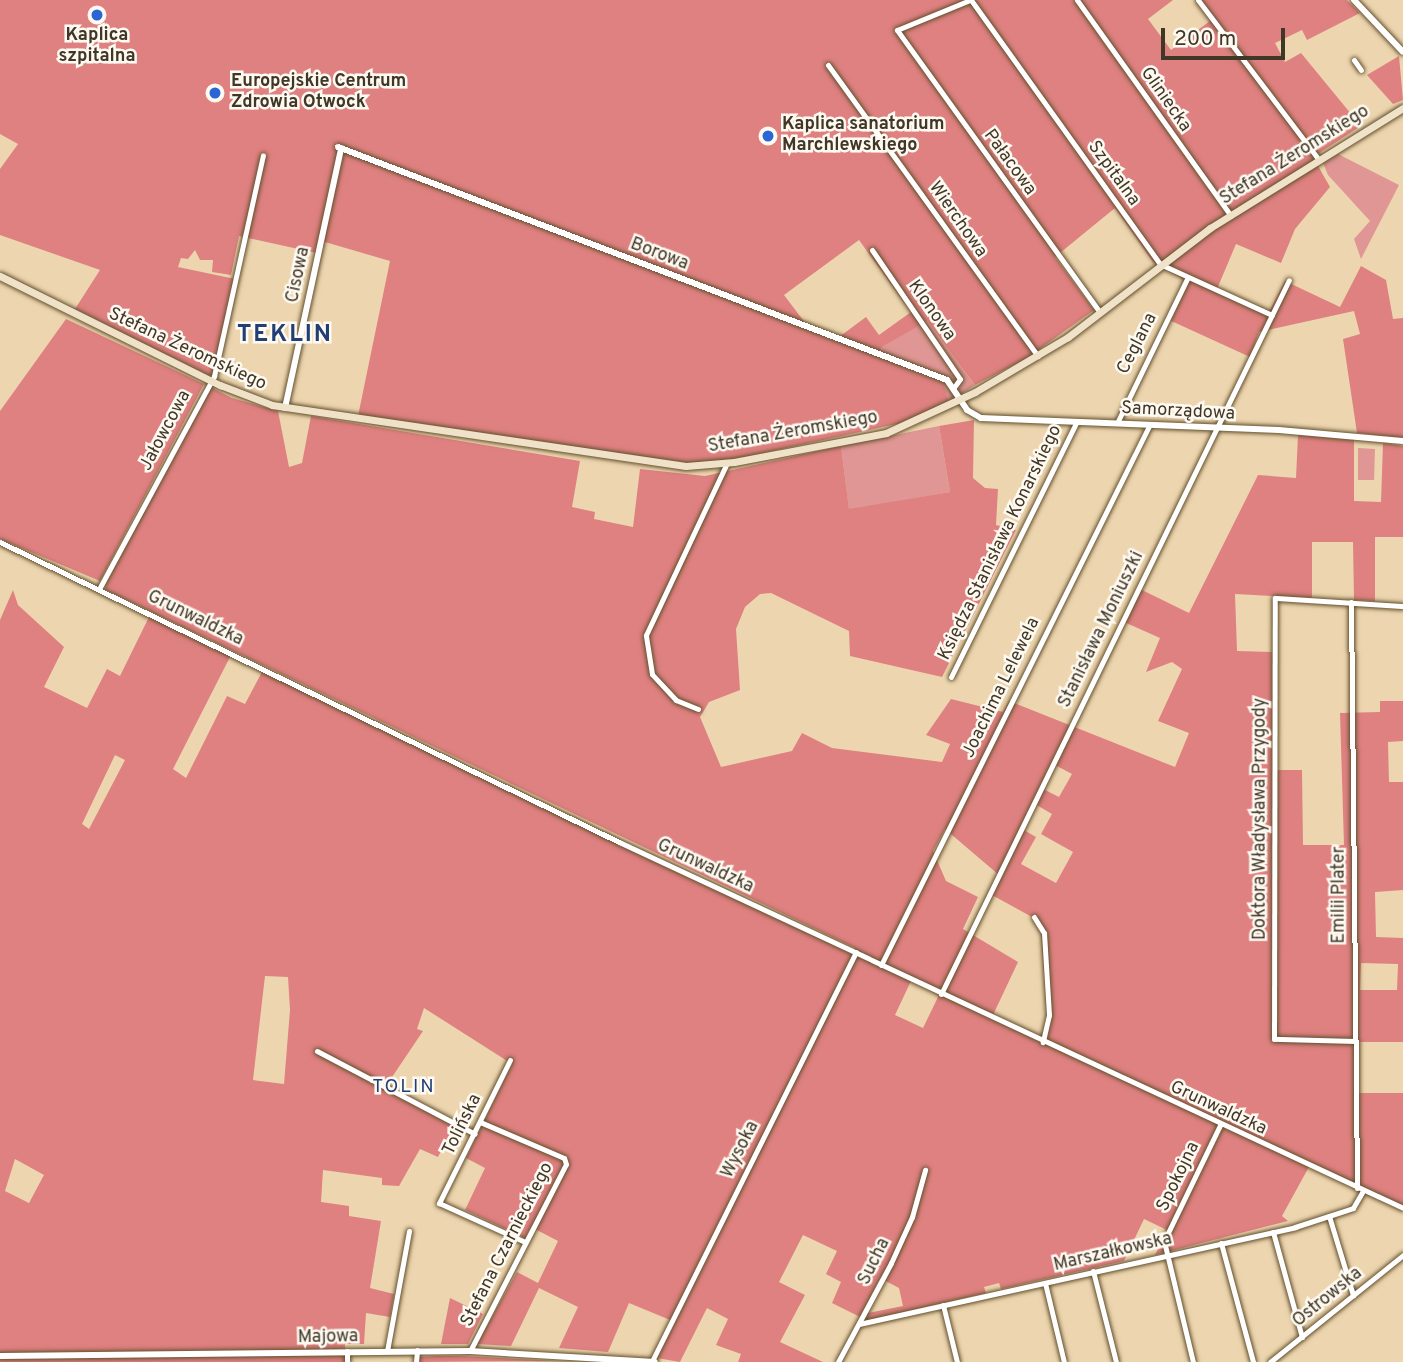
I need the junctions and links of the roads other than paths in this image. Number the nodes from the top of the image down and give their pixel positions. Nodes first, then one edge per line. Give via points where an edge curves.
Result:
1 (971, 0) edge
2 (1077, 0) edge
3 (1198, 0) edge
4 (1354, 0) edge
5 (1403, 52) edge
6 (1354, 60) dead end
7 (828, 65) dead end
8 (1361, 70) dead end
9 (1403, 107) edge
10 (340, 147) joint
11 (263, 155) dead end
12 (1319, 160) junction
13 (1231, 216) junction
14 (872, 250) dead end
15 (1160, 264) junction
16 (0, 276) edge
17 (1186, 279) junction
18 (1289, 280) dead end
19 (1100, 312) junction
20 (1272, 315) junction
21 (1038, 356) junction
22 (211, 381) junction
23 (955, 386) junction
24 (961, 399) junction
25 (285, 408) junction
26 (1077, 421) junction
27 (1117, 423) junction
28 (1150, 424) junction
29 (1217, 427) junction
30 (1403, 441) edge
31 (727, 463) junction
32 (0, 542) edge
33 (99, 589) junction
34 (1351, 602) junction
35 (1403, 606) edge
36 (951, 677) dead end
37 (698, 709) dead end
38 (1034, 917) dead end
39 (856, 952) junction
40 (881, 965) junction
41 (941, 994) junction
42 (1353, 1041) junction
43 (1043, 1042) junction
44 (317, 1051) dead end
45 (510, 1060) dead end
46 (480, 1122) junction
47 (1220, 1125) junction
48 (475, 1134) junction
49 (925, 1170) dead end
50 (1360, 1189) junction
51 (1403, 1208) edge
52 (1329, 1216) junction
53 (409, 1231) dead end
54 (1273, 1232) junction
55 (525, 1242) junction
56 (1221, 1244) junction
57 (1403, 1255) edge
58 (1164, 1256) junction
59 (1093, 1271) junction
60 (1045, 1283) junction
61 (1353, 1295) junction
62 (943, 1305) junction
63 (859, 1324) junction
64 (1302, 1337) junction
65 (417, 1350) junction
66 (387, 1351) junction
67 (470, 1351) junction
68 (346, 1352) junction
69 (0, 1356) edge
70 (560, 1358) edge
71 (347, 1362) edge
72 (416, 1362) edge
73 (653, 1362) edge
74 (838, 1362) edge
75 (957, 1362) edge
76 (1064, 1362) edge
77 (1116, 1362) edge
78 (1193, 1362) edge
79 (1253, 1362) edge
80 (1270, 1362) edge

1 - 15 street, Szpitalna
1 - 19 street, Pałacowa via 897,30
2 - 13 street, Gliniecka
3 - 12 street
4 - 5 street
6 - 8 street
7 - 21 street, Wierchowa
9 - 12 main road, Stefana Żeromskiego
10 - 23 street, Borowa
10 - 25 street, Cisowa
11 - 22 street, Jałowcowa
12 - 13 main road, Stefana Żeromskiego
13 - 15 main road, Stefana Żeromskiego
14 - 23 street, Klonowa via 960,379
15 - 17 street, Szpitalna
15 - 19 main road, Stefana Żeromskiego
16 - 22 main road, Stefana Żeromskiego
17 - 20 street, Szpitalna
17 - 27 street, Ceglana
18 - 20 street, Stanisława Moniuszki
19 - 21 main road, Stefana Żeromskiego
20 - 29 street, Stanisława Moniuszki
21 - 24 main road, Stefana Żeromskiego
22 - 25 main road, Stefana Żeromskiego
22 - 33 street, Jałowcowa
23 - 24 street
24 - 26 street, Samorządowa via 967,410 981,418
24 - 31 main road, Stefana Żeromskiego via 886,433
25 - 31 main road, Stefana Żeromskiego via 686,466
26 - 27 street, Samorządowa
26 - 36 street, Księdza Stanisława Konarskiego
27 - 28 street, Samorządowa
28 - 29 street, Samorządowa
28 - 40 street, Joachima Lelewela
29 - 30 street, Samorządowa
29 - 41 street, Stanisława Moniuszki
31 - 37 street via 646,635 652,674 676,700
32 - 33 street, Grunwaldzka
33 - 39 street, Grunwaldzka
34 - 35 street
34 - 42 street, Emilii Plater
34 - 42 street, Doktora Władysława Przygody via 1275,598 1274,1039
38 - 43 street via 1044,933 1049,1015
39 - 40 street, Grunwaldzka
39 - 73 street, Wysoka
40 - 41 street, Grunwaldzka
41 - 43 street, Grunwaldzka
42 - 50 street, Emilii Plater
43 - 47 street, Grunwaldzka
44 - 48 street
45 - 46 street, Tolińska
46 - 48 street, Tolińska
46 - 55 street, Stefana Czarnieckiego via 564,1158 566,1164
47 - 50 street, Grunwaldzka
47 - 58 street, Spokojna via 1164,1241
48 - 55 street, Tolińska via 439,1203
49 - 63 street, Sucha via 912,1217
50 - 51 street, Grunwaldzka
50 - 52 street, Marszałkowska via 1353,1209
52 - 54 street, Marszałkowska
52 - 61 street
53 - 66 street
54 - 56 street, Marszałkowska
54 - 64 street
55 - 67 street, Stefana Czarnieckiego
56 - 58 street, Marszałkowska
56 - 79 street
57 - 61 street, Ostrowska
58 - 59 street, Marszałkowska
58 - 78 street
59 - 60 street, Marszałkowska
59 - 77 street
60 - 62 street, Marszałkowska
60 - 76 street
61 - 64 street, Ostrowska
62 - 63 street, Marszałkowska
62 - 75 street
63 - 74 street, Sucha
64 - 80 street, Ostrowska
65 - 66 street, Majowa
65 - 67 street, Majowa
65 - 72 street
66 - 68 street, Majowa
67 - 70 street, Majowa
68 - 69 street, Majowa
68 - 71 street
70 - 73 street, Majowa

